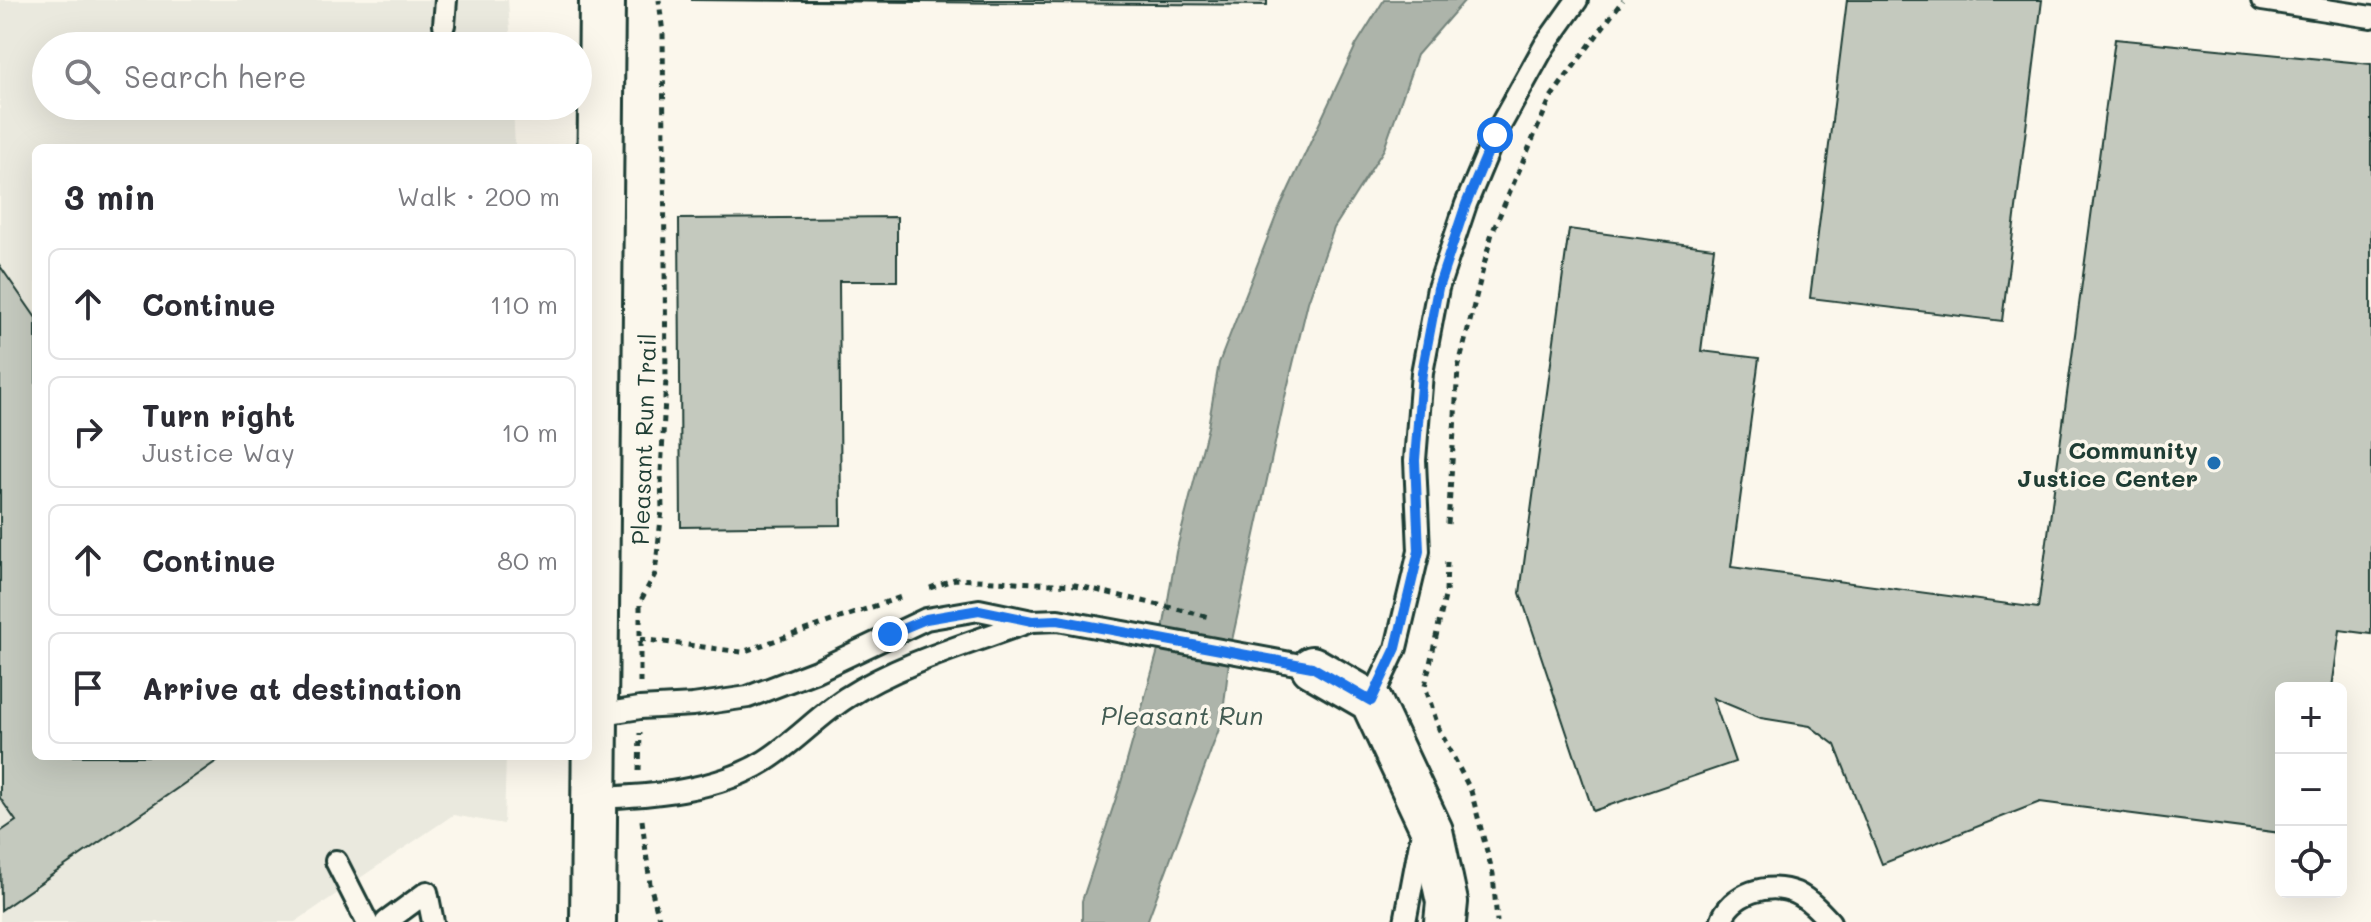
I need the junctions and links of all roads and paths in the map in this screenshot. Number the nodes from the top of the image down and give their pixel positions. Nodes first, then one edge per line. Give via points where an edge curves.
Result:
1 (446, 0) edge
2 (602, 0) edge
3 (659, 0) edge
4 (1577, 0) edge
5 (1623, 0) edge
6 (2262, 0) edge
7 (2324, 5) edge
8 (2371, 17) edge
9 (444, 25) dead end
10 (1448, 535) dead end
11 (1447, 549) dead end
12 (928, 588) dead end
13 (914, 593) dead end
14 (1213, 618) dead end
15 (1032, 621) junction
16 (640, 639) junction
17 (1312, 667) joint
18 (1371, 701) junction
19 (640, 708) junction
20 (596, 715) junction
21 (639, 797) junction
22 (595, 798) junction
23 (1425, 817) junction
24 (336, 861) dead end
25 (367, 922) edge
26 (386, 922) edge
27 (433, 922) edge
28 (593, 922) edge
29 (660, 922) edge
30 (1405, 922) edge
31 (1445, 922) edge
32 (1497, 922) edge
33 (1721, 922) edge
34 (1830, 922) edge

1 - 9 lane
2 - 20 street
3 - 16 path, Pleasant Run Trail via 666,359 662,510 655,574 640,602
4 - 18 lane via 1495,135 1438,288 1422,373 1416,446 1419,551 1396,648
5 - 10 path via 1551,97 1492,233 1458,369
6 - 7 lane
7 - 8 lane
11 - 32 path via 1446,592 1425,686 1439,729 1471,791 1493,874
12 - 14 path via 955,579 1075,585
13 - 16 path via 742,652
15 - 17 lane via 1058,620
15 - 19 lane via 979,610 926,619 748,697
15 - 21 lane via 899,669 845,699 763,763 707,786
16 - 19 path, Pleasant Run Trail
17 - 18 street
18 - 23 street
19 - 20 lane
19 - 21 path, Pleasant Run Trail
20 - 22 street
21 - 22 lane
21 - 29 path, Pleasant Run Trail
22 - 28 street
23 - 30 lane
23 - 31 street via 1447,902
24 - 25 lane
26 - 27 lane via 427,892
33 - 34 lane via 1741,897 1757,889 1778,889 1796,893

